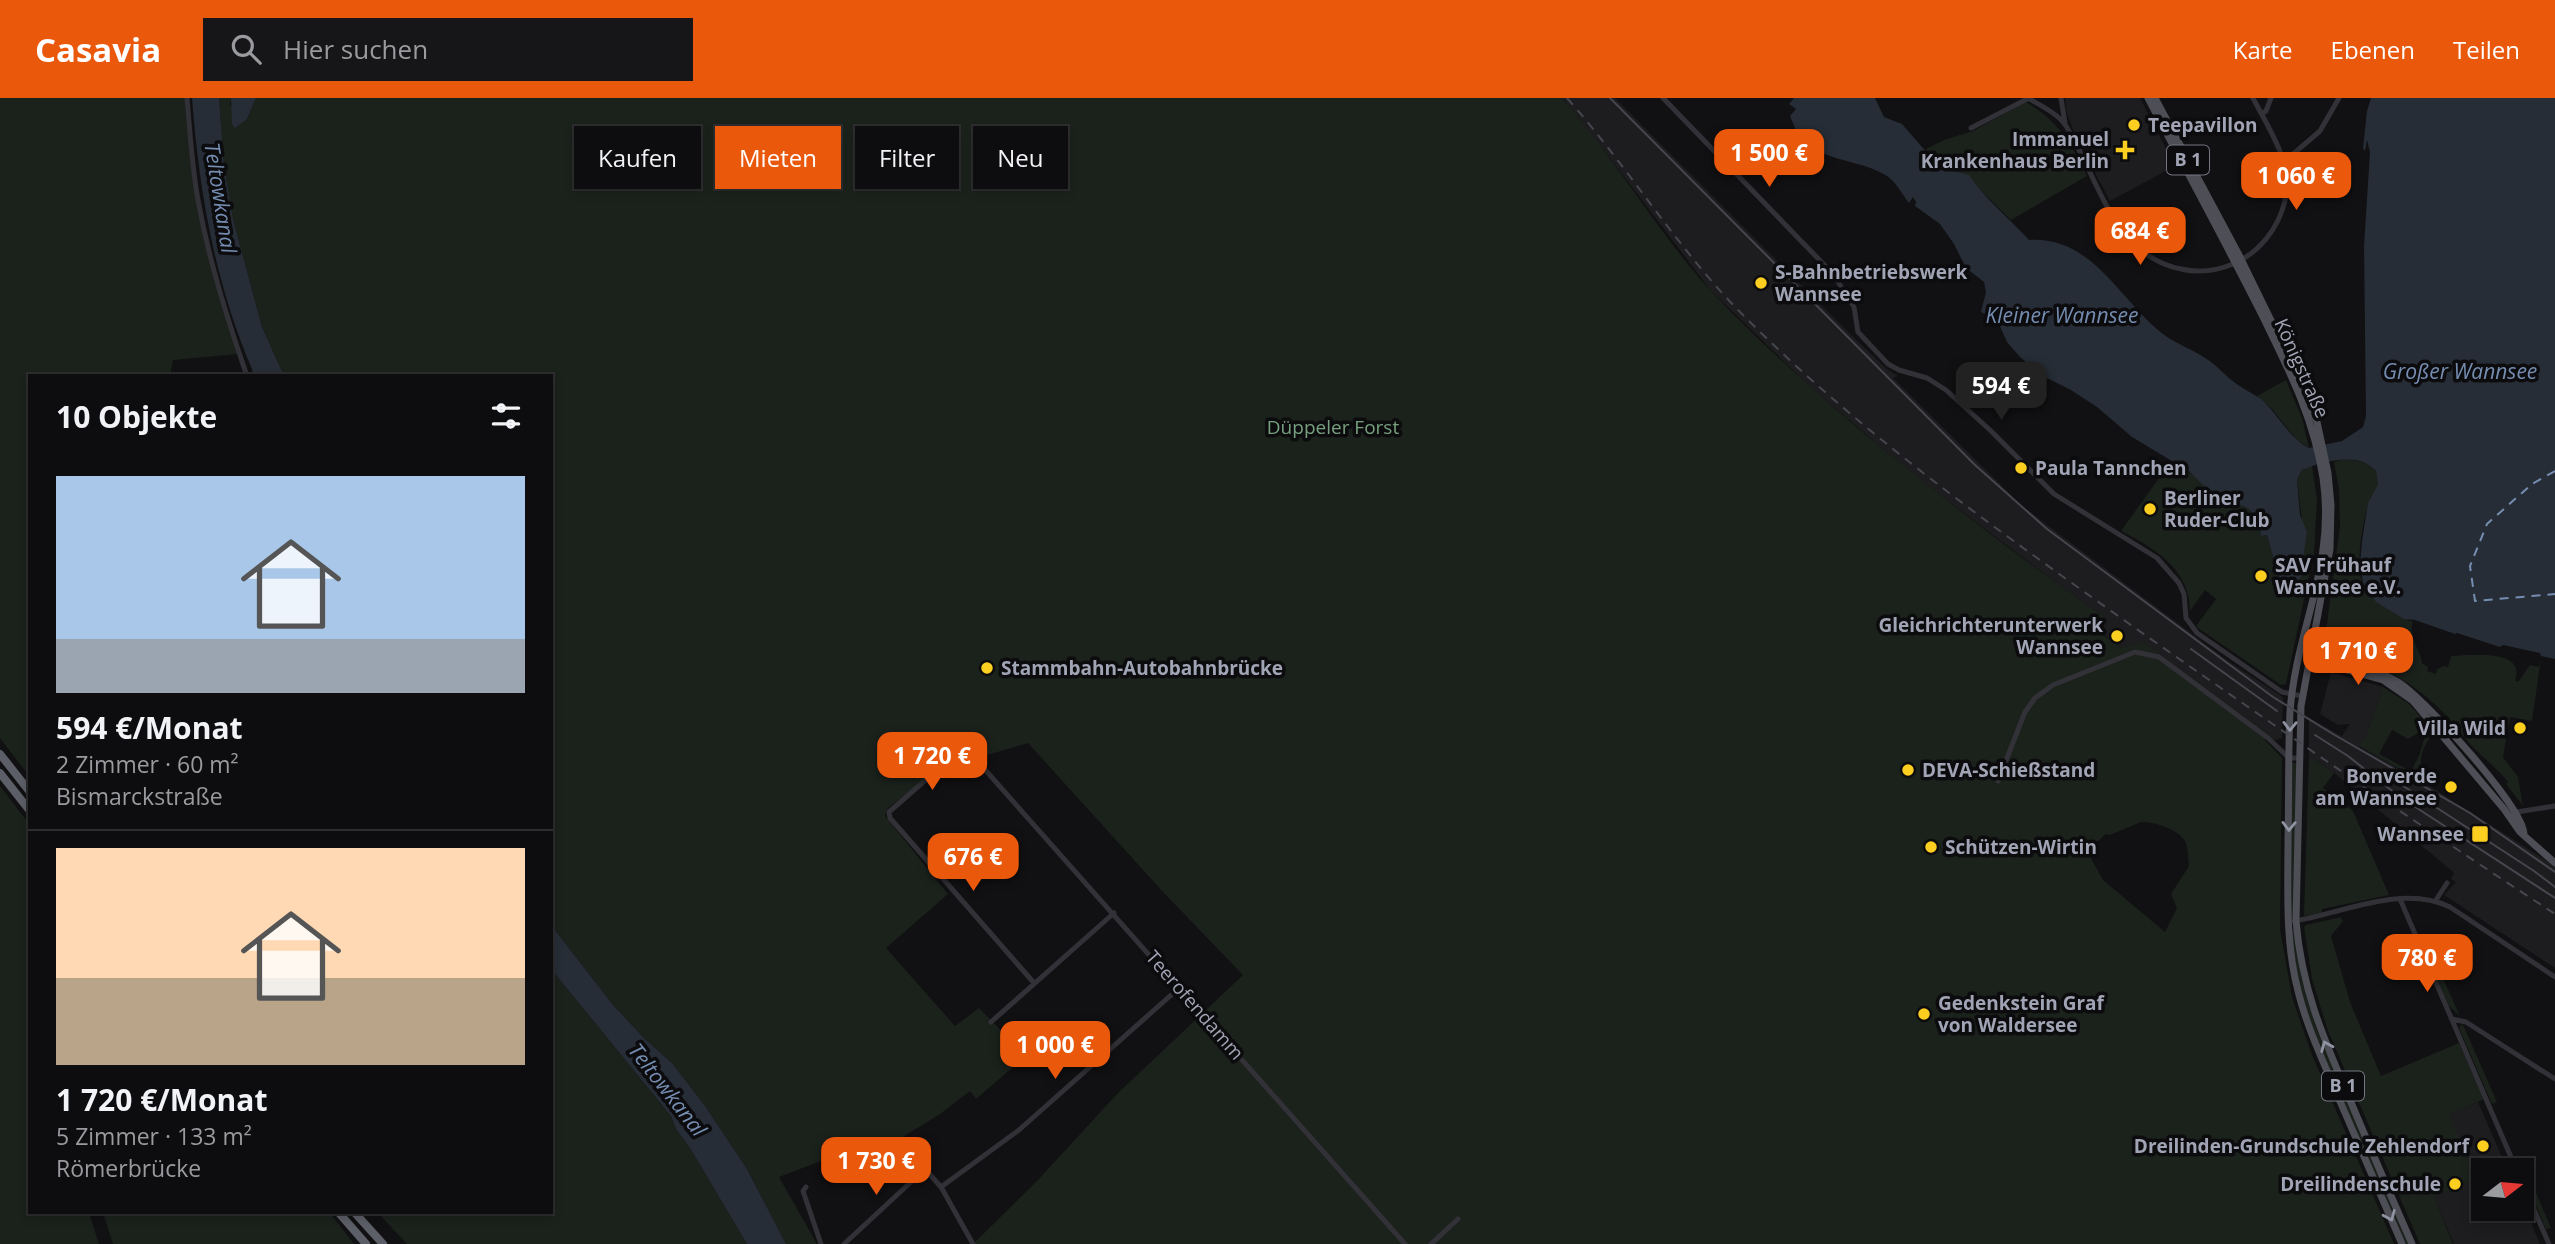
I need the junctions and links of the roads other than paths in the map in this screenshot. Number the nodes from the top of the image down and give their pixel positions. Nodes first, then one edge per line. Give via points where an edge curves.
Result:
1 (187, 98) edge
2 (1663, 98) edge
3 (2028, 98) edge
4 (2061, 98) edge
5 (2148, 98) edge
6 (2155, 98) edge
7 (2253, 98) edge
8 (2271, 98) edge
9 (2339, 98) edge
10 (2262, 114) junction
11 (2065, 123) junction
12 (1971, 128) dead end
13 (2285, 161) junction
14 (2239, 261) junction
15 (246, 374) edge
16 (2325, 474) junction
17 (2301, 653) junction
18 (2309, 656) junction
19 (2292, 694) junction
20 (2302, 696) junction
21 (0, 754) edge
22 (2289, 758) junction
23 (2300, 758) junction
24 (0, 772) edge
25 (1998, 780) dead end
26 (28, 789) edge
27 (2555, 806) edge
28 (28, 808) edge
29 (2513, 815) junction
30 (2555, 863) edge
31 (2446, 883) dead end
32 (2400, 899) junction
33 (2436, 900) junction
34 (1114, 913) junction
35 (2296, 921) junction
36 (2287, 922) junction
37 (2555, 977) edge
38 (1034, 983) junction
39 (1180, 988) junction
40 (2452, 1019) junction
41 (991, 1022) dead end
42 (2555, 1079) edge
43 (2511, 1158) edge
44 (806, 1187) dead end
45 (941, 1187) junction
46 (2534, 1210) edge
47 (340, 1214) edge
48 (356, 1214) edge
49 (1458, 1219) dead end
50 (366, 1244) edge
51 (383, 1244) edge
52 (821, 1244) edge
53 (844, 1244) edge
54 (973, 1244) edge
55 (1405, 1244) edge
56 (1432, 1244) edge
57 (2402, 1244) edge
58 (2412, 1244) edge
59 (2549, 1244) edge

1 - 15 street via 206,245
2 - 19 street via 1833,274 1854,307 1858,332 1888,364 1946,390 2054,494 2157,558 2182,588 2191,627 2239,664
3 - 11 street
3 - 12 street
4 - 11 street
5 - 14 main road, Königstraße / B 1
6 - 14 main road, Königstraße / B 1
7 - 10 street
8 - 10 street
9 - 13 street via 2320,131
10 - 13 street
11 - 14 street via 2120,227 2139,250 2161,264 2186,271 2216,270
13 - 14 street via 2287,192 2277,222 2262,244
14 - 16 main road, Königstraße / B 1 via 2317,434
16 - 17 main road, Königstraße / B 1 via 2324,548
16 - 18 main road, Königstraße / B 1 via 2331,505 2330,549
17 - 18 main road
17 - 19 main road, Königstraße / B 1
18 - 20 main road, Königstraße / B 1
18 - 29 main road via 2370,669 2418,696
19 - 20 street
19 -> 22 main road, Königstraße / B 1
20 - 23 main road, Königstraße / B 1
21 - 26 highway
22 - 23 street
22 - 25 street via 2159,657 2135,652 2053,685 2035,698
22 -> 36 main road, B 1
23 - 35 main road, B 1
24 - 28 highway
27 - 29 street
29 - 30 main road via 2524,834
31 - 33 street
32 - 33 street
32 - 35 street
32 - 40 street
33 - 37 street
34 - 38 street
34 - 38 street, Teerofendamm via 977,763 937,770 889,812
34 - 39 street, Teerofendamm
35 - 36 street
58 -> 35 main road, B 1 via 2319,1029 2302,970
36 -> 57 main road, B 1 via 2304,1014
38 - 41 street
39 - 45 street via 1019,1130
39 - 55 street, Teerofendamm
40 - 42 street via 2466,1022
40 - 43 street
44 - 52 street via 803,1191
45 - 53 street via 925,1169
45 - 54 street
46 - 59 street
47 - 50 highway
48 - 51 highway
49 - 56 street

